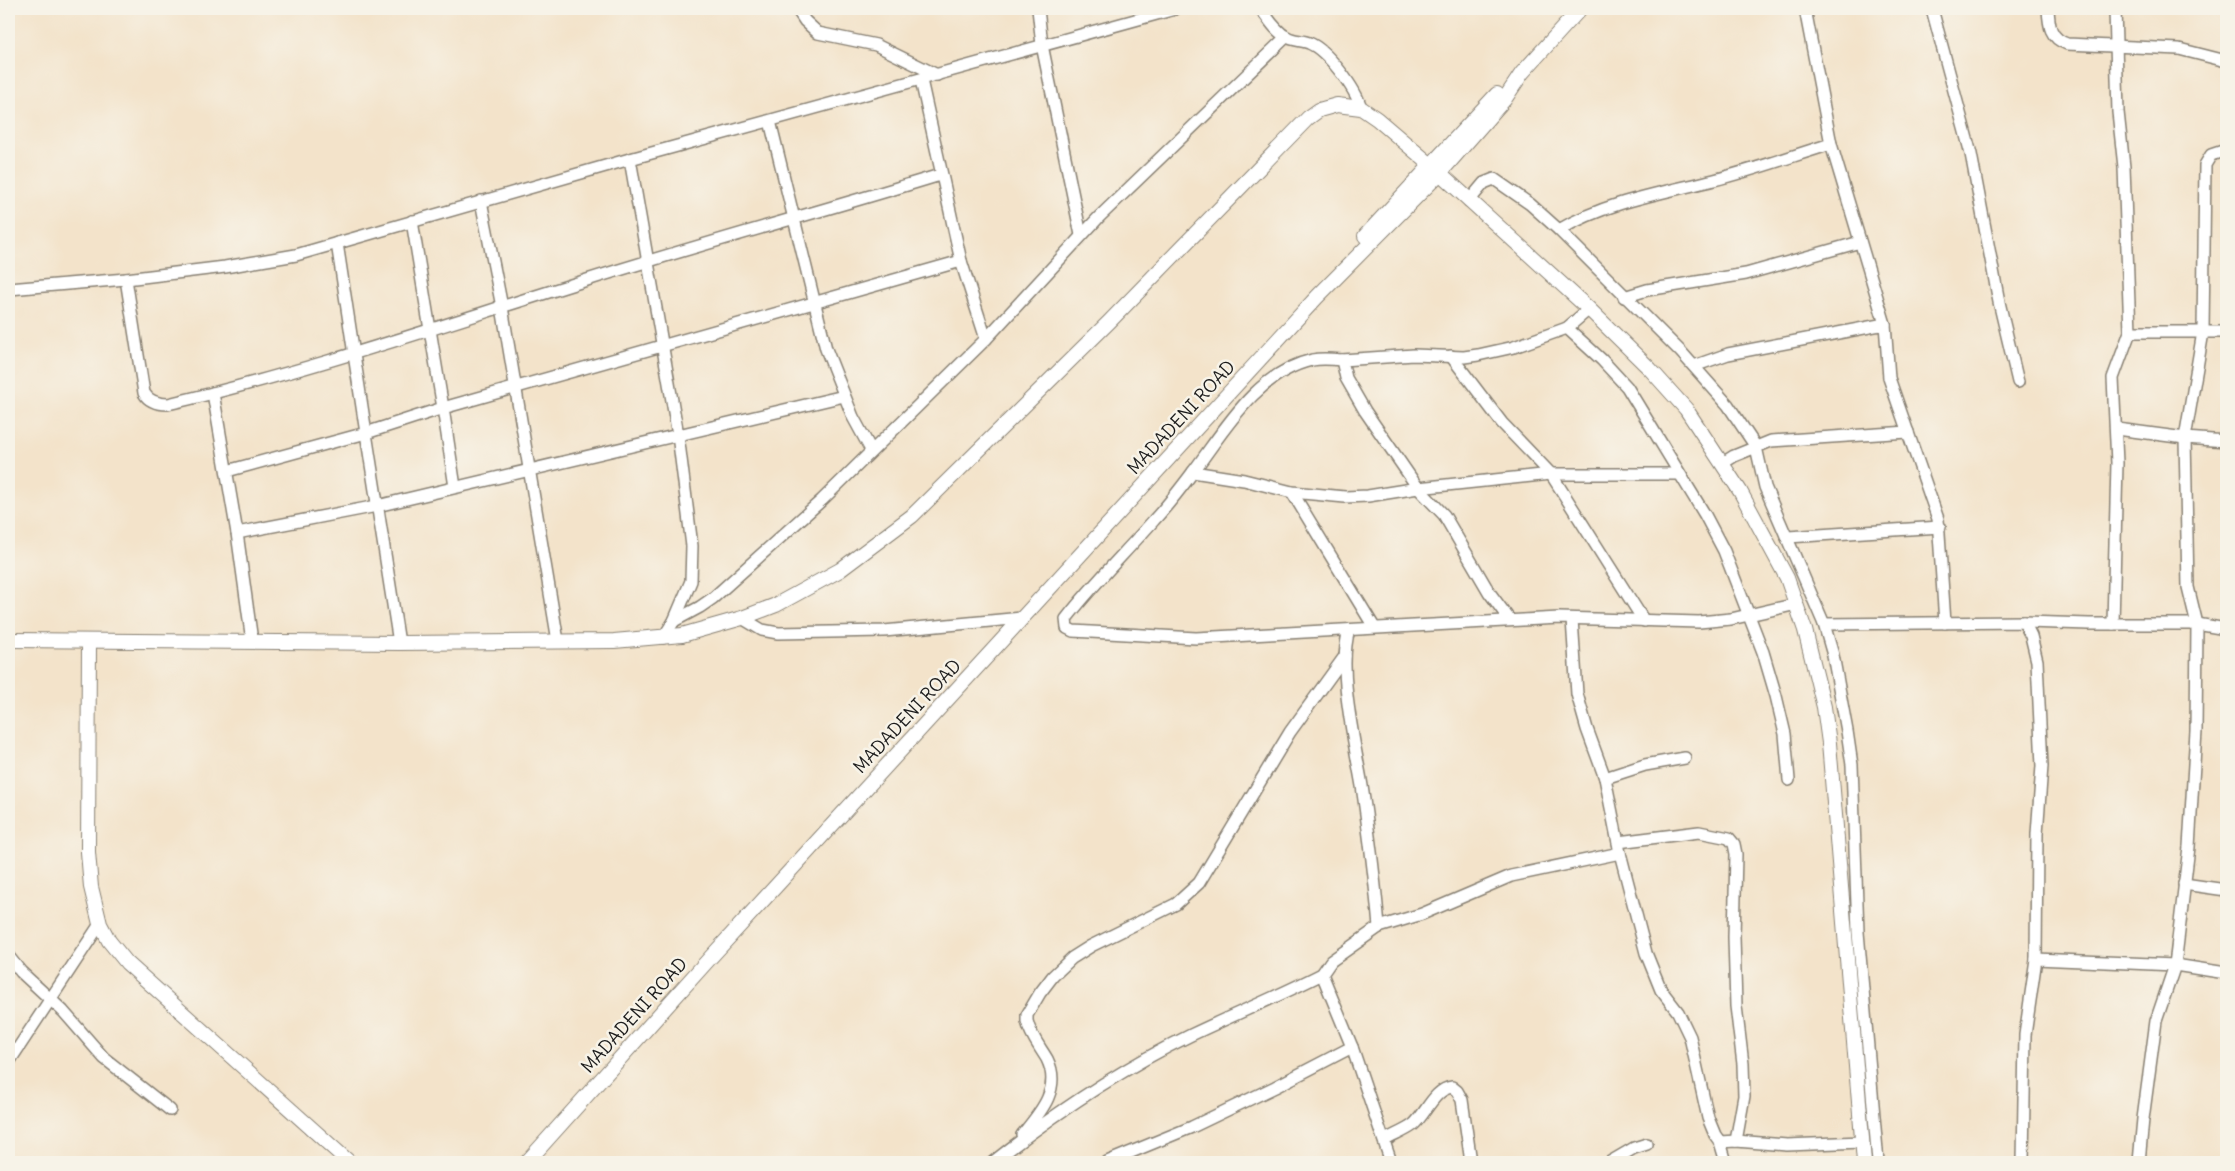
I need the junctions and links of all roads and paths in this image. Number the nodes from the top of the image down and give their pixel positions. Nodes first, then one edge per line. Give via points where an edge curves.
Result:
1 (797, 9) edge
2 (1038, 9) edge
3 (1175, 9) edge
4 (1261, 9) edge
5 (1580, 9) edge
6 (1805, 9) edge
7 (1932, 9) edge
8 (2048, 9) edge
9 (2116, 9) edge
10 (1286, 37) junction
11 (1042, 45) junction
12 (2117, 45) junction
13 (2226, 61) edge
14 (937, 76) junction
15 (921, 80) junction
16 (1361, 108) junction
17 (770, 122) junction
18 (1831, 144) junction
19 (2226, 150) edge
20 (630, 159) junction
21 (1435, 169) junction
22 (940, 175) junction
23 (481, 201) junction
24 (1469, 201) junction
25 (795, 220) junction
26 (412, 221) junction
27 (1559, 230) junction
28 (1081, 235) junction
29 (1860, 242) junction
30 (337, 243) junction
31 (648, 261) junction
32 (961, 261) junction
33 (126, 279) junction
34 (9, 289) edge
35 (1624, 297) junction
36 (814, 303) junction
37 (502, 306) junction
38 (1589, 309) junction
39 (1886, 324) junction
40 (1567, 328) junction
41 (430, 331) junction
42 (2130, 332) junction
43 (2203, 332) junction
44 (2226, 332) edge
45 (986, 339) junction
46 (664, 347) junction
47 (354, 352) junction
48 (1451, 356) junction
49 (1342, 360) junction
50 (1694, 366) junction
51 (2018, 382) dead end
52 (515, 386) junction
53 (214, 393) junction
54 (844, 396) junction
55 (443, 408) junction
56 (2116, 429) junction
57 (1908, 432) junction
58 (366, 433) junction
59 (678, 435) junction
60 (2185, 438) junction
61 (2226, 441) edge
62 (1756, 447) junction
63 (871, 450) junction
64 (1723, 464) junction
65 (530, 470) junction
66 (227, 471) junction
67 (1193, 472) junction
68 (1550, 474) junction
69 (1680, 474) junction
70 (455, 487) junction
71 (1418, 488) junction
72 (1292, 492) junction
73 (378, 506) junction
74 (1940, 527) junction
75 (237, 533) junction
76 (1788, 537) junction
77 (1797, 604) junction
78 (1749, 616) junction
79 (742, 618) junction
80 (1022, 618) junction
81 (1510, 619) junction
82 (674, 620) junction
83 (1572, 620) junction
84 (1644, 622) junction
85 (2024, 622) junction
86 (1945, 623) junction
87 (1824, 624) junction
88 (2113, 624) junction
89 (2197, 624) junction
90 (1374, 627) junction
91 (2226, 629) edge
92 (1349, 630) junction
93 (664, 638) junction
94 (9, 640) edge
95 (558, 640) junction
96 (252, 641) junction
97 (89, 642) junction
98 (399, 643) junction
99 (1345, 656) junction
100 (1685, 758) dead end
101 (1605, 778) junction
102 (1789, 780) dead end
103 (1619, 847) junction
104 (2184, 884) junction
105 (2226, 890) edge
106 (100, 924) junction
107 (1379, 927) junction
108 (9, 958) edge
109 (2036, 959) junction
110 (2175, 965) junction
111 (2226, 973) edge
112 (1322, 974) junction
113 (49, 999) junction
114 (1352, 1047) junction
115 (9, 1062) edge
116 (170, 1110) dead end
117 (1385, 1140) junction
118 (1736, 1141) junction
119 (1720, 1142) junction
120 (1862, 1142) junction
121 (1647, 1144) dead end
122 (1009, 1149) junction
123 (1390, 1158) edge
124 (350, 1162) edge
125 (527, 1162) edge
126 (993, 1162) edge
127 (1107, 1162) edge
128 (1380, 1162) edge
129 (1471, 1162) edge
130 (1610, 1162) edge
131 (1726, 1162) edge
132 (1864, 1162) edge
133 (1878, 1162) edge
134 (2023, 1162) edge
135 (2139, 1162) edge

1 - 14 street via 818,33 876,45
2 - 11 street
3 - 11 street
4 - 10 street
5 - 21 street, MADADENI ROAD via 1522,73 1504,100
6 - 18 street
7 - 51 street via 1971,154
8 - 12 street via 2050,30 2059,41
9 - 12 street
10 - 16 street via 1316,47 1350,84
10 - 28 street
11 - 14 street
11 - 28 street
12 - 13 street via 2179,49
12 - 42 street via 2118,112 2126,188
14 - 15 street
15 - 17 street
15 - 22 street
16 - 21 street
16 - 79 street via 1336,105 1308,118 1123,308 912,516 840,570 776,605
17 - 20 street
17 - 25 street
18 - 27 street via 1717,179 1601,209
18 - 29 street
19 - 43 street via 2211,156 2205,165
20 - 23 street
20 - 31 street
21 - 24 street
21 - 80 street, MADADENI ROAD
22 - 25 street
22 - 32 street
23 - 26 street
23 - 37 street
24 - 27 street via 1487,181 1497,180
24 - 38 street
25 - 31 street
25 - 36 street
26 - 30 street
26 - 41 street
27 - 35 street
28 - 45 street
29 - 35 street via 1746,274 1646,290
29 - 39 street
30 - 33 street via 296,255 234,266
30 - 47 street
31 - 37 street
31 - 46 street
32 - 36 street
32 - 45 street
33 - 34 street
33 - 53 street via 144,393 148,399 168,404
35 - 50 street
36 - 46 street
36 - 54 street via 826,349
37 - 41 street
37 - 52 street
38 - 40 street
38 - 64 street via 1686,409
39 - 50 street via 1728,354
39 - 57 street via 1889,378
40 - 48 street via 1514,347 1464,358
40 - 69 street via 1627,387
41 - 47 street
41 - 55 street
42 - 43 street
42 - 56 street via 2113,378
43 - 44 street
43 - 60 street
45 - 63 street
46 - 52 street
46 - 59 street
47 - 53 street
47 - 58 street
48 - 49 street
48 - 68 street via 1502,423
49 - 67 street via 1322,358 1303,363 1266,385 1228,422
49 - 71 street via 1353,392
50 - 62 street via 1728,405
52 - 55 street
52 - 65 street
53 - 66 street
54 - 59 street
54 - 63 street
55 - 58 street
55 - 70 street
56 - 60 street
56 - 88 street
57 - 62 street via 1780,440
57 - 74 street
58 - 66 street
58 - 73 street
59 - 65 street
59 - 82 street via 693,571 688,591
60 - 61 street
60 - 89 street via 2188,587
62 - 64 street
62 - 76 street via 1765,487
63 - 82 street via 822,500 733,581 700,607
64 - 77 street via 1752,510
65 - 70 street
65 - 95 street
66 - 75 street
67 - 72 street
67 - 92 street via 1082,599 1066,619 1067,628 1073,631 1196,638
68 - 69 street
68 - 71 street
68 - 84 street
69 - 78 street via 1724,551
70 - 73 street
71 - 72 street via 1368,496
71 - 81 street via 1444,514 1489,592
72 - 90 street
73 - 75 street
73 - 98 street
74 - 76 street
74 - 86 street
75 - 96 street
76 - 87 street
77 - 78 street
77 - 120 street via 1824,707 1829,743
78 - 84 street via 1699,622
78 - 102 street via 1776,696 1785,734
79 - 80 street via 762,630 778,633 884,631
79 - 93 street
80 - 125 street, MADADENI ROAD
81 - 83 street
81 - 90 street
82 - 93 street
83 - 84 street
83 - 101 street via 1577,694
85 - 86 street
85 - 88 street
85 - 109 street via 2037,661 2041,716
86 - 87 street
87 - 133 street via 1851,751 1858,932
88 - 89 street
89 - 91 street
89 - 104 street via 2196,731
90 - 92 street
92 - 99 street
93 - 95 street
94 - 97 street
95 - 98 street
96 - 97 street
96 - 98 street
97 - 106 street via 88,852 91,887
99 - 107 street
99 - 122 street via 1286,739 1200,883 1176,904 1072,958 1040,993 1027,1015 1027,1021 1050,1067 1052,1086 1045,1105
100 - 101 street via 1645,765
101 - 103 street
103 - 107 street via 1511,876 1422,914
103 - 118 street via 1699,832 1730,838 1734,844 1736,1006 1744,1096
103 - 119 street via 1650,965 1660,990 1678,1012 1690,1037 1708,1118
104 - 105 street
104 - 110 street
106 - 113 street
106 - 124 street via 109,942 127,963
107 - 112 street via 1331,961
108 - 113 street
109 - 110 street
109 - 134 street via 2025,1035
110 - 111 street
110 - 135 street via 2156,1022
112 - 114 street
112 - 122 street via 1143,1061
113 - 115 street
113 - 116 street via 104,1058
114 - 117 street
114 - 127 street via 1192,1127
117 - 123 street
117 - 129 street via 1413,1125 1439,1093 1452,1087 1462,1100
118 - 119 street
118 - 120 street via 1787,1144
119 - 131 street
120 - 132 street
121 - 130 street
122 - 126 street
123 - 128 street

